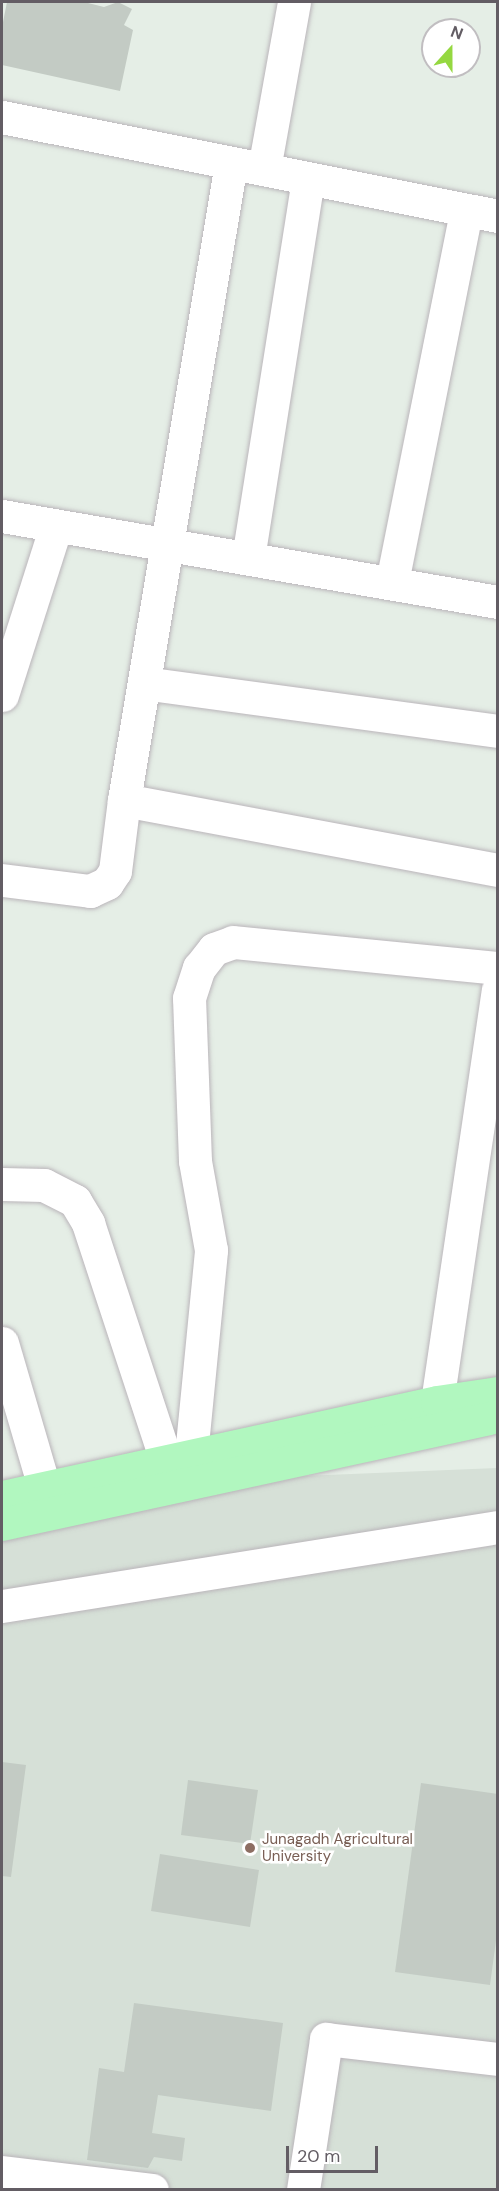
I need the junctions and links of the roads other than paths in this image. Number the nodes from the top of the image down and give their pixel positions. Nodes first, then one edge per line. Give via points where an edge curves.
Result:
1 (294, 2) edge
2 (2, 117) edge
3 (231, 164) junction
4 (264, 169) junction
5 (308, 179) junction
6 (466, 211) junction
7 (498, 216) edge
8 (2, 516) edge
9 (56, 526) junction
10 (168, 545) junction
11 (248, 558) junction
12 (392, 582) junction
13 (498, 602) edge
14 (144, 683) junction
15 (2, 695) edge
16 (498, 731) edge
17 (124, 800) junction
18 (498, 870) edge
19 (2, 880) edge
20 (498, 968) edge
21 (498, 990) edge
22 (2, 1184) edge
23 (2, 1343) edge
24 (498, 1394) edge
25 (437, 1402) junction
26 (498, 1416) edge
27 (178, 1458) junction
28 (44, 1487) junction
29 (2, 1497) edge
30 (2, 1524) edge
31 (498, 1527) edge
32 (2, 1605) edge
33 (498, 2059) edge
34 (2, 2172) edge
35 (62, 2184) edge
36 (152, 2190) edge
37 (303, 2190) edge

1 - 4 street
2 - 3 street
3 - 4 street
3 - 10 street
4 - 5 street
5 - 6 street
5 - 11 street
6 - 7 street
6 - 12 street
8 - 9 street
9 - 10 street
9 - 15 street
10 - 11 street
10 - 14 street
11 - 12 street
12 - 13 street
14 - 16 street
14 - 17 street
17 - 18 street
17 - 19 street via 115,871 107,883 90,891
20 - 27 street via 233,942 214,949 199,968 189,998 195,1161 211,1250
21 - 25 street
22 - 27 street via 44,1185 75,1201 88,1222
23 - 28 street
24 - 25 main road
25 - 27 main road
26 - 30 main road
27 - 28 main road
28 - 29 main road
31 - 32 street
33 - 37 street via 326,2039
34 - 35 street
35 - 36 street

